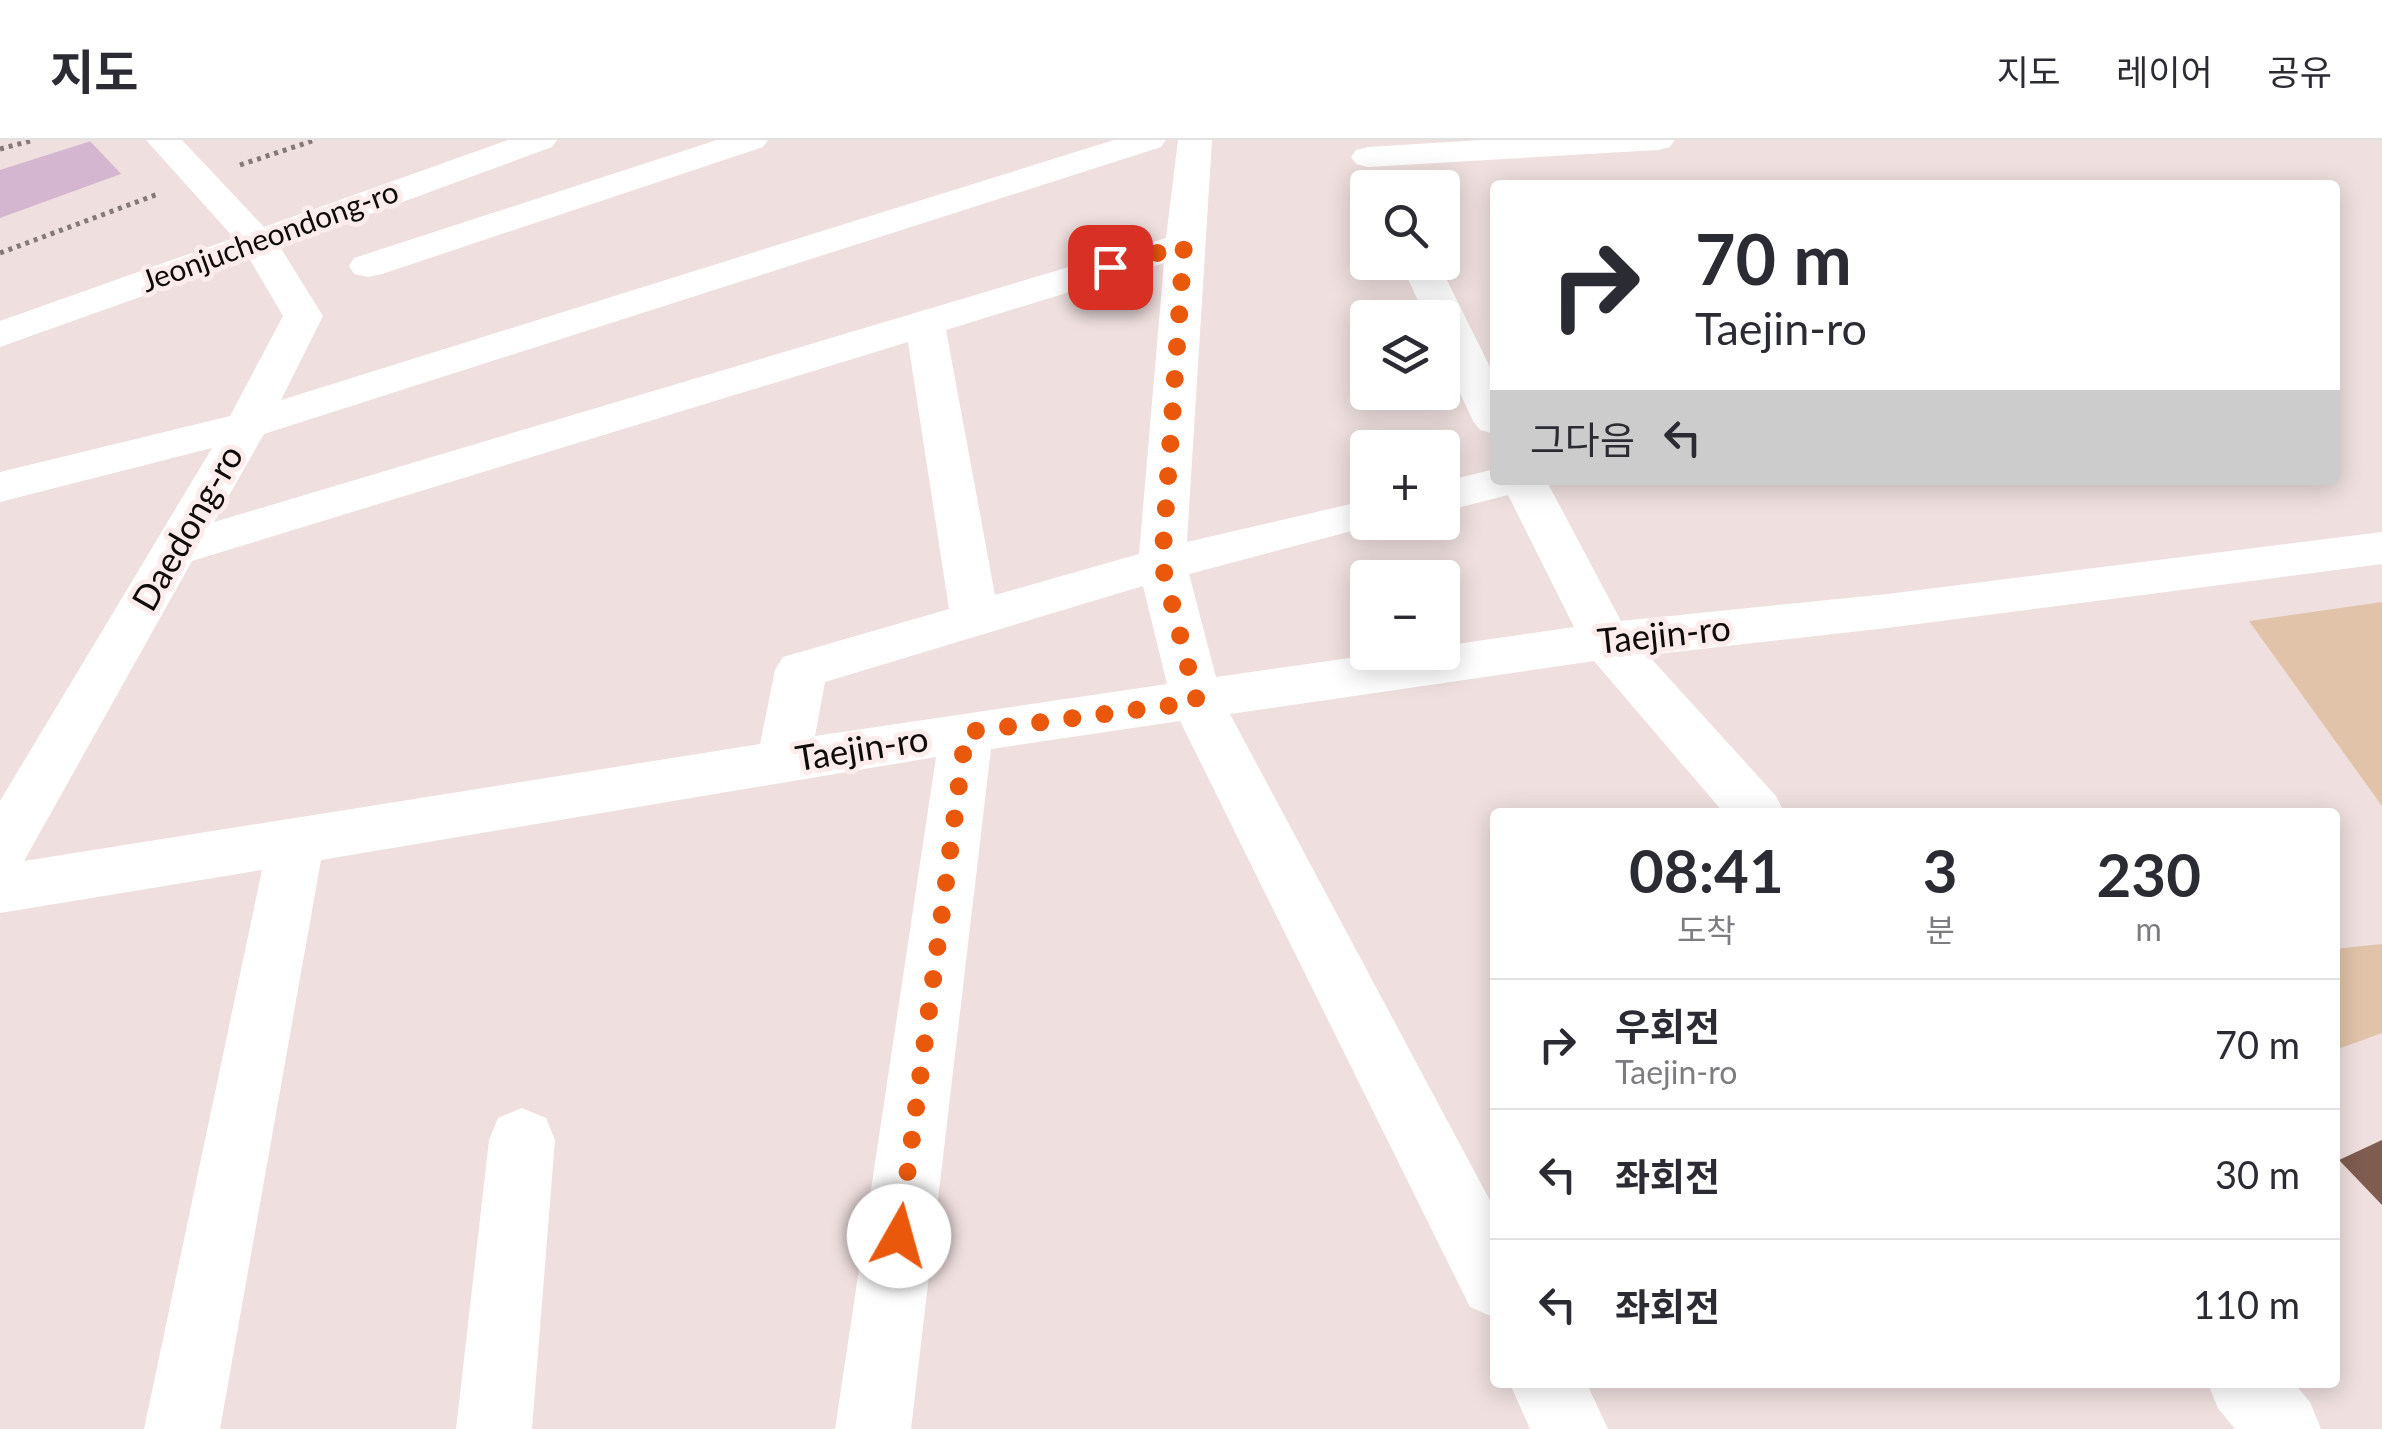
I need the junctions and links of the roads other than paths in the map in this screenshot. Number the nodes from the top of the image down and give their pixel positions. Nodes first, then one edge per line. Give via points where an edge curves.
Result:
1 (163, 140) edge
2 (478, 140) edge
3 (540, 140) edge
4 (751, 140) edge
5 (1149, 140) edge
6 (1196, 140) edge
7 (1658, 140) edge
8 (1370, 161) edge
9 (419, 184) junction
10 (243, 224) junction
11 (1184, 245) junction
12 (1428, 280) edge
13 (338, 296) junction
14 (0, 309) edge
15 (925, 322) junction
16 (0, 335) edge
17 (1490, 411) edge
18 (248, 425) junction
19 (1490, 485) edge
20 (1526, 485) edge
21 (0, 487) edge
22 (1460, 492) edge
23 (1350, 518) edge
24 (2382, 548) edge
25 (174, 550) junction
26 (1162, 564) junction
27 (975, 619) junction
28 (1606, 641) junction
29 (1197, 702) junction
30 (966, 732) junction
31 (782, 762) junction
32 (1752, 808) edge
33 (296, 841) junction
34 (0, 851) edge
35 (0, 889) edge
36 (522, 1140) dead end
37 (1490, 1272) edge
38 (1549, 1388) edge
39 (2249, 1388) edge
40 (182, 1429) edge
41 (494, 1429) edge
42 (873, 1429) edge
43 (1570, 1429) edge
44 (2284, 1429) edge

1 - 10 street
2 - 10 street, Jeonjucheondong-ro
3 - 9 street, Jeonjucheondong-ro
4 - 13 street
5 - 18 street
6 - 11 street
7 - 8 street
9 - 10 street, Jeonjucheondong-ro
9 - 13 street, Daedong-ro
10 - 13 street via 288,283
10 - 14 street, Jeonjucheondong-ro
10 - 16 street, Jeonjucheondong-ro
11 - 15 street
11 - 26 street
12 - 17 street
13 - 18 street, Daedong-ro
15 - 25 street
15 - 27 street
18 - 21 street
18 - 25 street, Daedong-ro
19 - 22 street
20 - 28 street
23 - 26 street
24 - 28 street, Taejin-ro
25 - 34 street, Daedong-ro
26 - 27 street
26 - 29 street
27 - 31 street via 801,670
28 - 29 street, Taejin-ro
28 - 32 street
29 - 30 street, Taejin-ro
29 - 37 street
30 - 31 street, Taejin-ro
30 - 42 street
31 - 33 street, Taejin-ro
33 - 35 street, Taejin-ro
33 - 40 street
36 - 41 street
38 - 43 street
39 - 44 street

